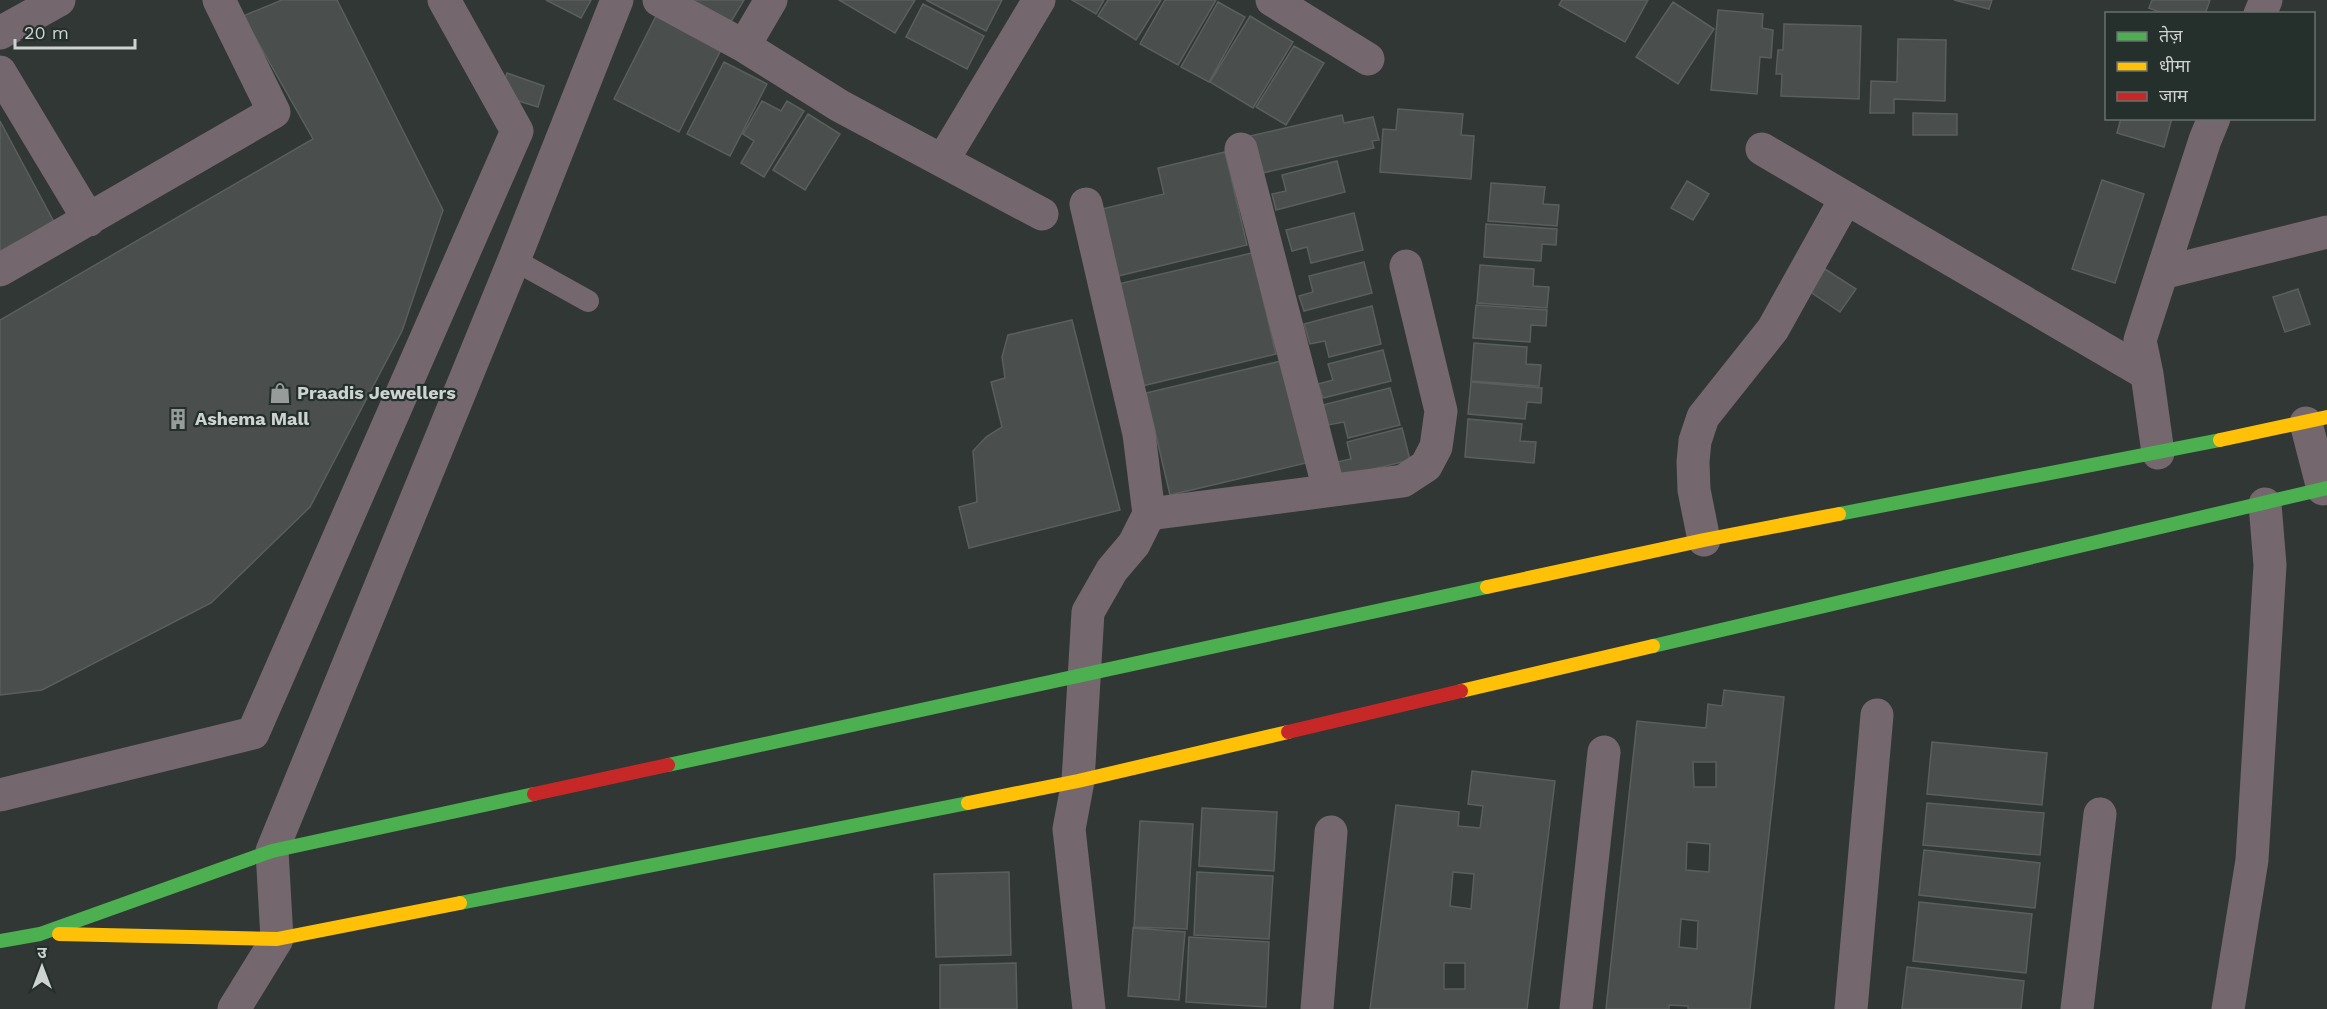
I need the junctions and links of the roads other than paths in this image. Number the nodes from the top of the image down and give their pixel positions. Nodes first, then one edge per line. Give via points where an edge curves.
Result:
1 (59, 0) edge
2 (219, 0) edge
3 (444, 0) edge
4 (617, 0) edge
5 (659, 0) edge
6 (771, 0) edge
7 (1039, 0) edge
8 (1272, 0) edge
9 (14, 17) edge
10 (744, 46) junction
11 (1368, 59) dead end
12 (0, 72) edge
13 (2213, 120) edge
14 (1241, 149) dead end
15 (1762, 149) dead end
16 (943, 160) junction
17 (1846, 198) junction
18 (1086, 204) dead end
19 (1042, 214) dead end
20 (89, 220) junction
21 (2327, 232) edge
22 (514, 260) junction
23 (1406, 266) dead end
24 (0, 270) edge
25 (2162, 273) junction
26 (588, 301) dead end
27 (2147, 374) junction
28 (2317, 420) edge
29 (2158, 453) junction
30 (2325, 489) edge
31 (1329, 490) junction
32 (2265, 504) junction
33 (1149, 514) junction
34 (1704, 540) junction
35 (1085, 674) junction
36 (1877, 715) dead end
37 (1605, 752) dead end
38 (1078, 781) junction
39 (0, 795) edge
40 (2100, 814) dead end
41 (1331, 832) dead end
42 (272, 851) junction
43 (40, 934) junction
44 (277, 939) junction
45 (0, 941) edge
46 (234, 1009) edge
47 (1089, 1009) edge
48 (1317, 1009) edge
49 (1576, 1009) edge
50 (1851, 1009) edge
51 (2077, 1009) edge
52 (2228, 1009) edge

1 - 9 street
2 - 20 street via 274,112
3 - 39 street via 517,130 253,734
4 - 22 street
5 - 10 street
6 - 10 street
7 - 16 street
8 - 11 street
10 - 16 street via 840,106
12 - 20 street
13 - 25 street
14 - 31 street
15 - 17 street
16 - 19 street
17 - 27 street
17 - 34 street via 1773,329 1703,417 1693,462
18 - 33 street via 1138,434
20 - 24 street
21 - 25 street
22 - 26 lane
22 - 42 street
23 - 31 street via 1441,411 1436,447 1426,466 1403,481
25 - 27 street via 2140,340
27 - 29 street
28 - 29 street
28 - 30 street
29 - 34 street
30 - 32 street
31 - 33 street
32 - 38 street
32 - 52 street via 2270,565 2252,860
33 - 35 street via 1134,544 1112,570 1088,612
34 - 35 street
35 - 38 street
35 - 42 street
36 - 50 street
37 - 49 street
38 - 44 street
38 - 47 street via 1069,829
40 - 51 street
41 - 48 street
42 - 43 street
42 - 44 street
43 - 44 street
43 - 45 street
44 - 46 street

